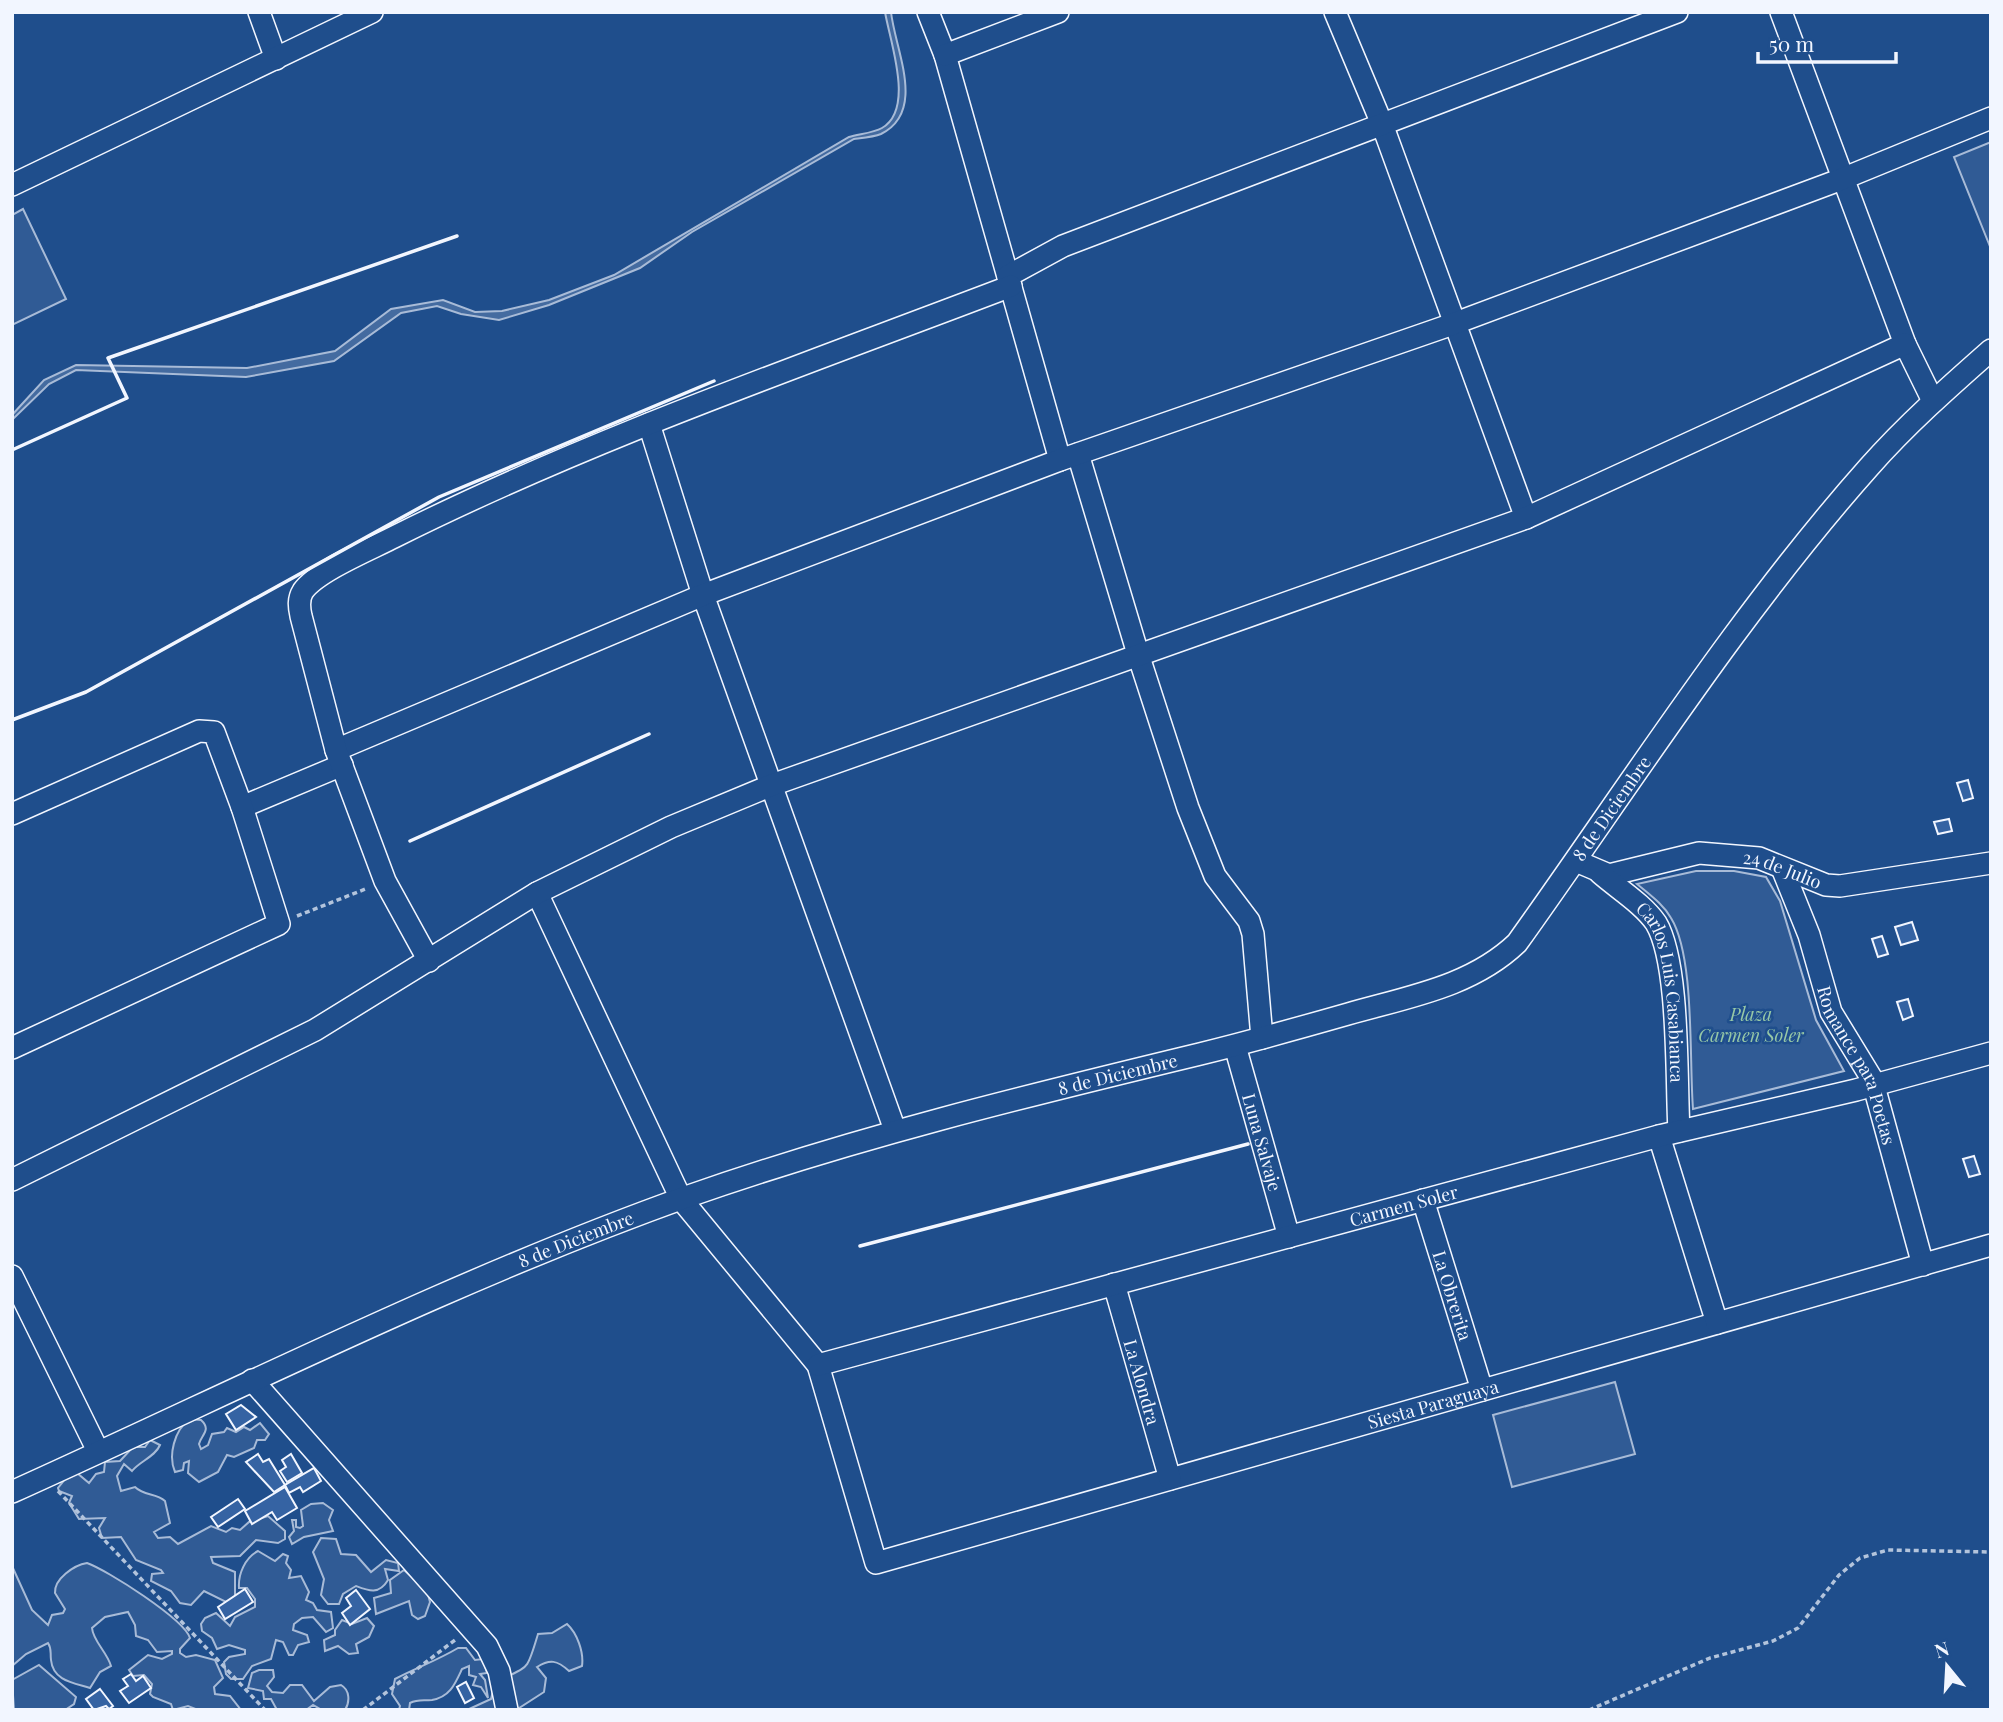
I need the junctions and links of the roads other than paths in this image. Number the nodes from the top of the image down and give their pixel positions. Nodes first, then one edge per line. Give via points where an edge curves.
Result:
1 (259, 12) edge
2 (372, 12) edge
3 (928, 12) edge
4 (1058, 12) edge
5 (1335, 12) edge
6 (1677, 12) edge
7 (1781, 12) edge
8 (945, 55) junction
9 (275, 58) junction
10 (1991, 118) edge
11 (1382, 124) junction
12 (1842, 179) junction
13 (12, 185) edge
14 (1009, 281) junction
15 (1453, 324) junction
16 (1905, 344) junction
17 (1991, 350) edge
18 (1933, 401) junction
19 (649, 424) junction
20 (1069, 457) junction
21 (1526, 518) junction
22 (703, 595) junction
23 (1138, 654) junction
24 (339, 757) junction
25 (772, 785) junction
26 (242, 807) junction
27 (12, 814) edge
28 (1576, 861) junction
29 (1991, 863) edge
30 (1782, 868) junction
31 (1600, 873) junction
32 (537, 893) junction
33 (429, 961) junction
34 (1262, 1038) junction
35 (1235, 1046) junction
36 (12, 1048) edge
37 (1991, 1052) edge
38 (1874, 1085) junction
39 (895, 1130) junction
40 (1669, 1134) junction
41 (12, 1180) edge
42 (681, 1199) junction
43 (1423, 1200) junction
44 (1289, 1237) junction
45 (1991, 1245) edge
46 (1923, 1265) junction
47 (12, 1276) edge
48 (1114, 1284) junction
49 (1717, 1323) junction
50 (818, 1365) junction
51 (251, 1380) junction
52 (1482, 1390) junction
53 (98, 1451) junction
54 (1170, 1479) junction
55 (12, 1492) edge
56 (507, 1710) edge

1 - 9 street
2 - 9 street
3 - 8 street
4 - 8 street
5 - 11 street
6 - 11 street
7 - 12 street
8 - 14 street
9 - 13 street
10 - 12 street
11 - 14 street via 1063,246
11 - 15 street
12 - 15 street
12 - 16 street
14 - 19 street
14 - 20 street
15 - 20 street
15 - 21 street
16 - 18 street
16 - 21 street
17 - 18 street, 8 de Diciembre
18 - 28 street, 8 de Diciembre via 1869,467 1803,547
19 - 22 street
19 - 24 street via 441,513 337,566 304,589 298,601 301,616
20 - 22 street
20 - 23 street
21 - 23 street
22 - 24 street
22 - 25 street
23 - 25 street
23 - 34 street via 1215,876 1249,921
24 - 26 street
24 - 33 street via 385,881
25 - 32 street via 671,827
25 - 39 street
26 - 27 street via 214,732 207,729
26 - 36 street via 279,924
28 - 31 street
28 - 34 street, 8 de Diciembre via 1517,943 1472,976
29 - 30 street, 24 de Julio via 1840,886
30 - 31 street, 24 de Julio via 1759,858 1699,853 1618,874
30 - 38 street, Romance para Poetas via 1809,935 1831,1012
31 - 40 street, Carlos Luis Casabianca via 1654,920 1665,946 1672,985
32 - 33 street
32 - 42 street
33 - 41 street via 315,1030
34 - 35 street, 8 de Diciembre
35 - 39 street, 8 de Diciembre
35 - 44 street, Luna Salvaje
37 - 38 street, Carmen Soler
38 - 40 street, Carmen Soler
38 - 46 street, Romance para Poetas
39 - 42 street, 8 de Diciembre
40 - 43 street, Carmen Soler
40 - 49 street, Carlos Luis Casabianca
42 - 50 street
42 - 51 street, 8 de Diciembre via 420,1302
43 - 44 street, Carmen Soler
43 - 52 street, La Obrerita
44 - 48 street, Carmen Soler
45 - 46 street, Siesta Paraguaya
46 - 49 street, Siesta Paraguaya
47 - 53 street
48 - 50 street, Carmen Soler
48 - 54 street, La Alondra
49 - 52 street, Siesta Paraguaya
50 - 54 street, Siesta Paraguaya via 876,1563
51 - 53 street, 8 de Diciembre
51 - 56 street via 487,1646 499,1671
52 - 54 street, Siesta Paraguaya
53 - 55 street, 8 de Diciembre

